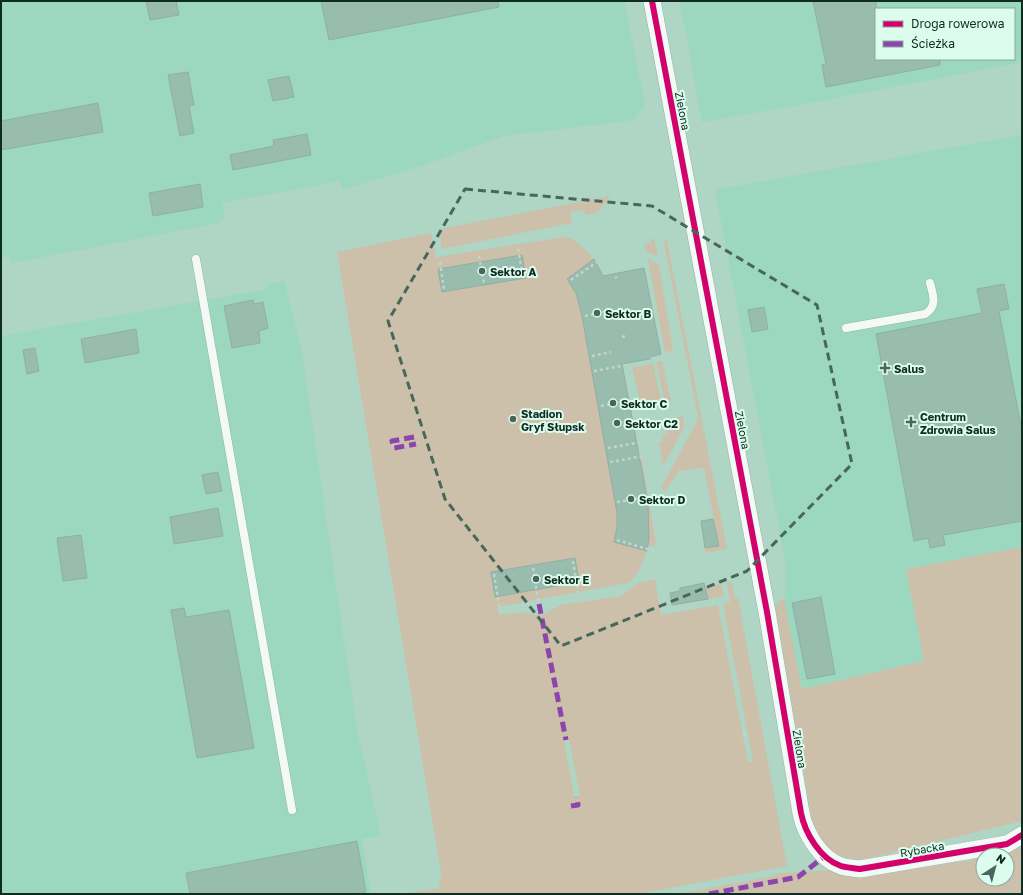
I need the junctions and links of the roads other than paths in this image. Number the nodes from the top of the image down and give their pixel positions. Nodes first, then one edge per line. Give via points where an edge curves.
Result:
1 (652, 1) edge
2 (196, 259) dead end
3 (930, 283) dead end
4 (846, 328) dead end
5 (292, 810) dead end
6 (1022, 835) edge
7 (825, 856) joint

1 - 7 street, Zielona via 767,612 801,813 807,832
2 - 5 lane
3 - 4 lane via 934,305 925,314
6 - 7 street, Rybacka via 1007,844 860,869 841,866

